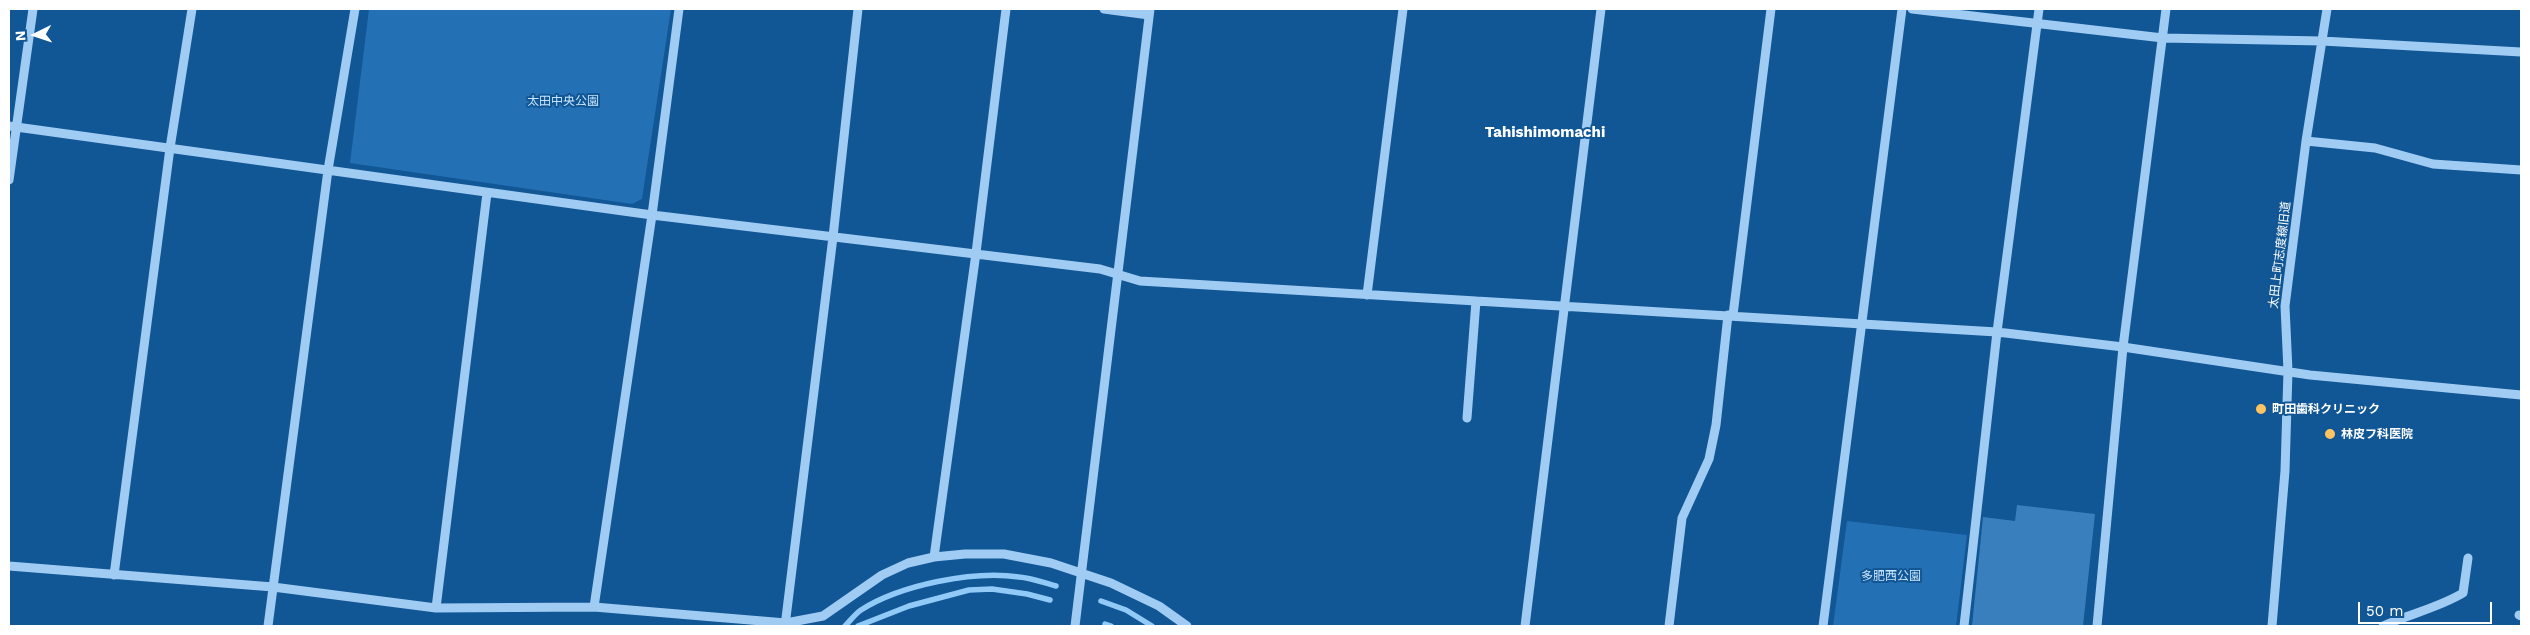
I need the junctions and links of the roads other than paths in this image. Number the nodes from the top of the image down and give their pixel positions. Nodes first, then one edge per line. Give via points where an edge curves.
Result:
1 (33, 9) edge
2 (192, 9) edge
3 (355, 9) edge
4 (679, 9) edge
5 (858, 9) edge
6 (1006, 9) edge
7 (1104, 9) edge
8 (1403, 9) edge
9 (1601, 9) edge
10 (1772, 9) edge
11 (1902, 9) edge
12 (1912, 9) edge
13 (2039, 9) edge
14 (2166, 9) edge
15 (2327, 9) edge
16 (1149, 12) edge
17 (2037, 24) junction
18 (2163, 38) junction
19 (2322, 42) junction
20 (2521, 52) edge
21 (12, 126) edge
22 (2306, 142) junction
23 (170, 148) junction
24 (328, 170) junction
25 (2521, 170) edge
26 (9, 180) edge
27 (486, 193) junction
28 (652, 215) junction
29 (833, 237) junction
30 (976, 254) junction
31 (1119, 275) junction
32 (1366, 295) junction
33 (1476, 301) junction
34 (1565, 305) junction
35 (1730, 315) junction
36 (1860, 323) junction
37 (1997, 332) junction
38 (2123, 347) junction
39 (2288, 371) junction
40 (2521, 396) edge
41 (1467, 418) dead end
42 (934, 557) junction
43 (2468, 558) dead end
44 (9, 566) edge
45 (1082, 573) junction
46 (114, 575) junction
47 (273, 587) junction
48 (594, 607) junction
49 (436, 608) junction
50 (786, 625) edge
51 (268, 626) edge
52 (1075, 626) edge
53 (1188, 626) edge
54 (1525, 626) edge
55 (1669, 626) edge
56 (1823, 626) edge
57 (1964, 626) edge
58 (2097, 626) edge
59 (2272, 626) edge
60 (2383, 626) edge

1 - 21 street
2 - 23 street
3 - 24 street
4 - 28 street
5 - 29 street
6 - 30 street
7 - 16 street
8 - 32 street
9 - 34 street
10 - 35 street
11 - 36 street
12 - 17 street
13 - 17 street
14 - 18 street
15 - 19 street, 太田上町志度線旧道
16 - 31 street
17 - 18 street
17 - 37 street
18 - 19 street
18 - 38 street
19 - 20 street
19 - 22 street, 太田上町志度線旧道
21 - 23 street
21 - 26 street
22 - 25 street via 2375,148 2433,164
22 - 39 street, 太田上町志度線旧道 via 2285,306
23 - 24 street
23 - 46 street
24 - 27 street
24 - 47 street
27 - 28 street
27 - 49 street
28 - 29 street
28 - 48 street
29 - 30 street
29 - 50 street
30 - 31 street via 1100,269
30 - 42 street
31 - 32 street via 1140,282
31 - 45 street
32 - 33 street
33 - 34 street
33 - 41 street
34 - 35 street
34 - 54 street
35 - 36 street
35 - 55 street via 1709,459 1682,518
36 - 37 street
36 - 56 street
37 - 38 street
37 - 57 street
38 - 39 street
38 - 58 street
39 - 40 street
39 - 59 street, 太田上町志度線旧道 via 2285,471
42 - 45 street via 1004,554
42 - 50 street via 882,574 824,616
43 - 60 street via 2463,593 2446,604
44 - 46 street
45 - 52 street
45 - 53 street via 1159,606
46 - 47 street
47 - 49 street
47 - 51 street
48 - 49 street
48 - 50 street

